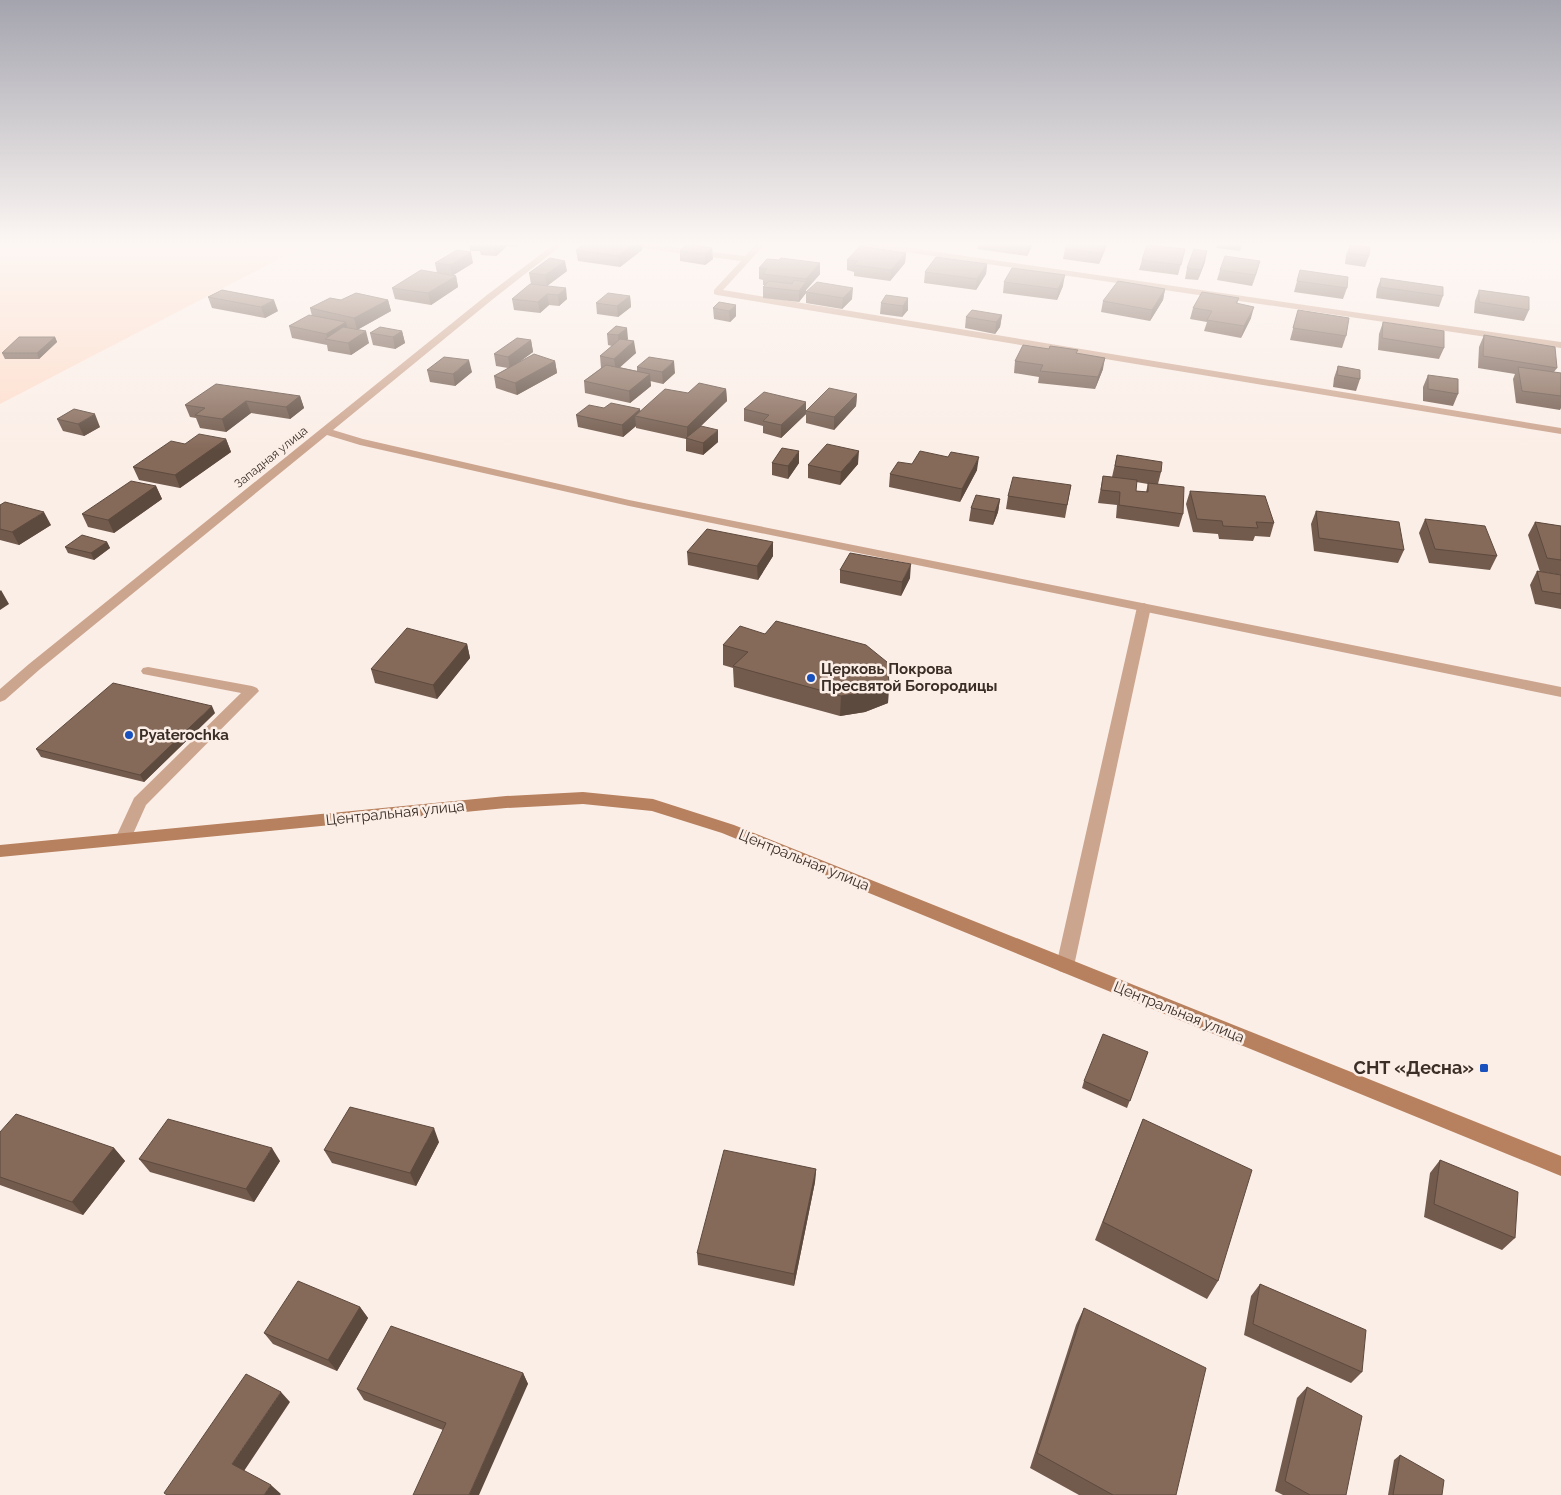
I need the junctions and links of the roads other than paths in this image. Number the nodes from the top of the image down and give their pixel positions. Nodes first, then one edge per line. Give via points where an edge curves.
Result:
1 (473, 312) edge
2 (837, 312) edge
3 (1332, 312) edge
4 (1561, 345) edge
5 (326, 431) junction
6 (1561, 431) edge
7 (1144, 607) junction
8 (148, 671) dead end
9 (1561, 692) edge
10 (0, 697) edge
11 (123, 839) junction
12 (0, 851) edge
13 (1065, 966) junction
14 (1561, 1166) edge

1 - 5 street, Западная улица
2 - 6 street
3 - 4 street
5 - 7 street via 360,442 629,503
5 - 10 street, Западная улица
7 - 9 street
7 - 13 street
8 - 11 street via 252,691 140,802
11 - 12 street, Центральная улица
11 - 13 street, Центральная улица via 506,802 583,798 653,805 728,829
13 - 14 street, Центральная улица

